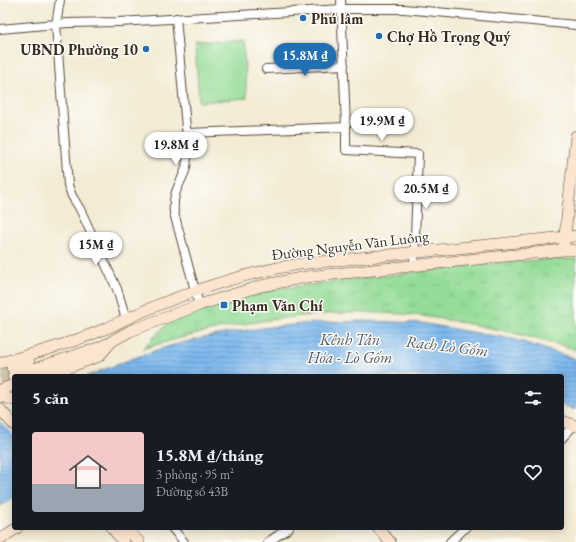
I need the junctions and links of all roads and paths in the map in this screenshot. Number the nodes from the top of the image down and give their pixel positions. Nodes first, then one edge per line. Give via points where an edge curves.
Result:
1 (60, 0) edge
2 (341, 0) edge
3 (406, 0) edge
4 (342, 9) junction
5 (404, 9) junction
6 (176, 18) junction
7 (56, 25) junction
8 (576, 25) edge
9 (0, 29) edge
10 (344, 65) junction
11 (266, 69) dead end
12 (346, 127) junction
13 (187, 133) junction
14 (576, 136) edge
15 (576, 236) edge
16 (565, 237) junction
17 (563, 250) junction
18 (576, 250) edge
19 (414, 252) junction
20 (414, 266) junction
21 (195, 291) junction
22 (199, 305) junction
23 (126, 319) junction
24 (108, 328) junction
25 (112, 341) junction
26 (0, 355) edge
27 (0, 363) tunnel mouth
28 (17, 374) tunnel mouth
29 (19, 374) tunnel mouth
30 (50, 374) edge
31 (12, 377) edge
32 (0, 390) edge
33 (0, 396) edge
34 (12, 399) edge
35 (0, 410) edge
36 (564, 422) edge
37 (12, 423) edge
38 (575, 426) edge
39 (564, 436) edge
40 (14, 530) edge
41 (113, 530) edge
42 (128, 530) edge
43 (174, 530) edge
44 (286, 530) edge
45 (380, 530) edge
46 (463, 530) edge
47 (0, 539) edge
48 (124, 542) edge
49 (139, 542) edge
50 (184, 542) edge
51 (268, 542) edge
52 (390, 542) edge
53 (450, 542) edge

1 - 7 street
2 - 4 street
3 - 5 street
4 - 5 street
4 - 6 street
4 - 10 street
5 - 8 street
6 - 7 street
6 - 13 street
7 - 9 street
7 - 23 street via 68,185 117,289
10 - 11 street
10 - 12 street
12 - 13 street
12 - 19 street via 346,150 418,154
13 - 21 street via 185,168 173,203
14 - 16 main road
15 - 16 main road, Đường Nguyễn Văn Luông
16 - 17 main road
16 - 19 main road, Đường Nguyễn Văn Luông
17 - 18 main road, Đường Nguyễn Văn Luông
17 - 20 main road, Đường Nguyễn Văn Luông
19 - 20 street
19 - 21 main road, Đường Nguyễn Văn Luông via 270,268
20 - 22 main road, Đường Nguyễn Văn Luông via 306,277 261,286
21 - 22 street
21 - 23 main road, Đường Nguyễn Văn Luông
22 - 25 main road, Đường Nguyễn Văn Luông via 130,331
23 - 24 main road, Đường Nguyễn Văn Luông
24 - 26 main road via 95,327 29,349
24 - 27 main road, Đường Nguyễn Văn Luông
24 - 28 main road
25 - 29 main road
25 - 30 main road, Đường Nguyễn Văn Luông via 99,356
31 - 32 main road
33 - 34 main road
35 - 37 main road
36 - 38 main road
38 - 39 street
40 - 47 main road
41 - 48 main road
42 - 49 main road
43 - 50 street
44 - 51 street
45 - 52 main road
46 - 53 street

